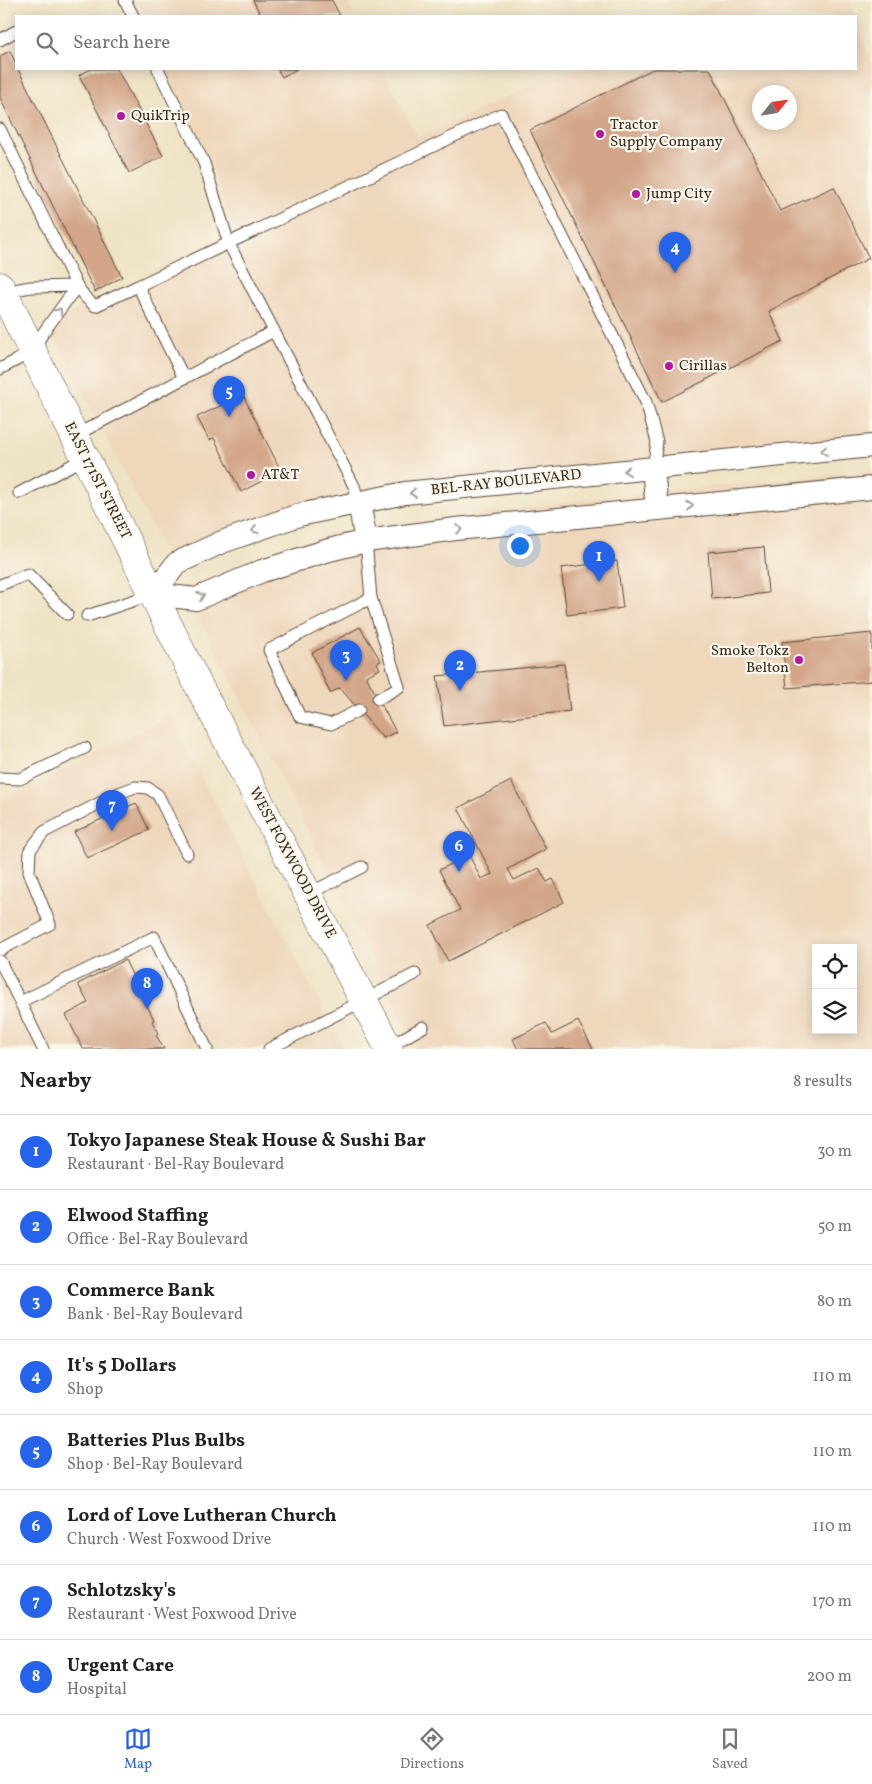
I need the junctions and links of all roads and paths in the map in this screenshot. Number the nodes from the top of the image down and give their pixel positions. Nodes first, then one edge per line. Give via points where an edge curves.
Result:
1 (125, 0) edge
2 (132, 15) edge
3 (15, 32) edge
4 (0, 40) edge
5 (158, 70) edge
6 (0, 129) edge
7 (229, 244) junction
8 (77, 286) junction
9 (138, 286) junction
10 (1, 290) edge
11 (274, 331) junction
12 (32, 352) junction
13 (0, 369) edge
14 (184, 378) junction
15 (872, 446) edge
16 (79, 447) junction
17 (653, 468) junction
18 (872, 488) edge
19 (19, 493) dead end
20 (359, 502) junction
21 (657, 510) junction
22 (366, 542) junction
23 (0, 585) edge
24 (154, 594) junction
25 (371, 598) junction
26 (67, 614) dead end
27 (87, 616) dead end
28 (194, 677) joint
29 (378, 699) dead end
30 (359, 710) dead end
31 (85, 748) dead end
32 (0, 778) edge
33 (187, 854) dead end
34 (362, 867) dead end
35 (308, 894) junction
36 (0, 950) edge
37 (0, 961) edge
38 (415, 974) dead end
39 (364, 1001) junction
40 (20, 1002) junction
41 (423, 1026) dead end
42 (388, 1048) edge
43 (43, 1049) edge
44 (207, 1049) edge
45 (269, 1049) edge

1 - 2 lane
3 - 4 lane
5 - 7 lane via 204,163
6 - 8 lane
7 - 9 lane
7 - 11 lane
7 - 17 lane via 501,114 646,402 657,442
8 - 9 lane via 95,306
8 - 10 lane
12 -> 8 lane
9 - 14 lane
10 - 12 main road, EAST 171ST STREET
11 - 14 lane
11 - 20 lane via 354,486
12 - 13 lane
12 - 16 main road, EAST 171ST STREET
14 - 16 lane
15 -> 17 street, BEL-RAY BOULEVARD
16 - 19 lane
16 - 24 main road, EAST 171ST STREET
17 -> 20 street, BEL-RAY BOULEVARD via 405,493
17 - 21 street
21 -> 18 street
20 - 22 street
20 -> 24 street, BEL-RAY BOULEVARD via 299,516 222,542 177,564
22 -> 21 street via 456,529
24 -> 22 street via 196,599 262,571
22 - 25 lane
23 - 26 lane via 28,574
24 - 27 lane
24 - 28 main road, EAST 171ST STREET
25 - 29 lane via 399,687
25 - 30 lane via 270,650 300,717 331,724
28 - 35 main road, WEST FOXWOOD DRIVE
31 - 32 lane via 20,779
33 - 36 lane via 158,795 148,788 135,787 44,832 30,850 29,872 50,924
34 - 35 lane
35 - 39 main road, WEST FOXWOOD DRIVE
37 - 40 lane
38 - 39 lane
39 - 42 main road, WEST FOXWOOD DRIVE
39 - 45 lane
40 - 43 lane
40 - 44 lane via 154,937
41 - 42 lane

